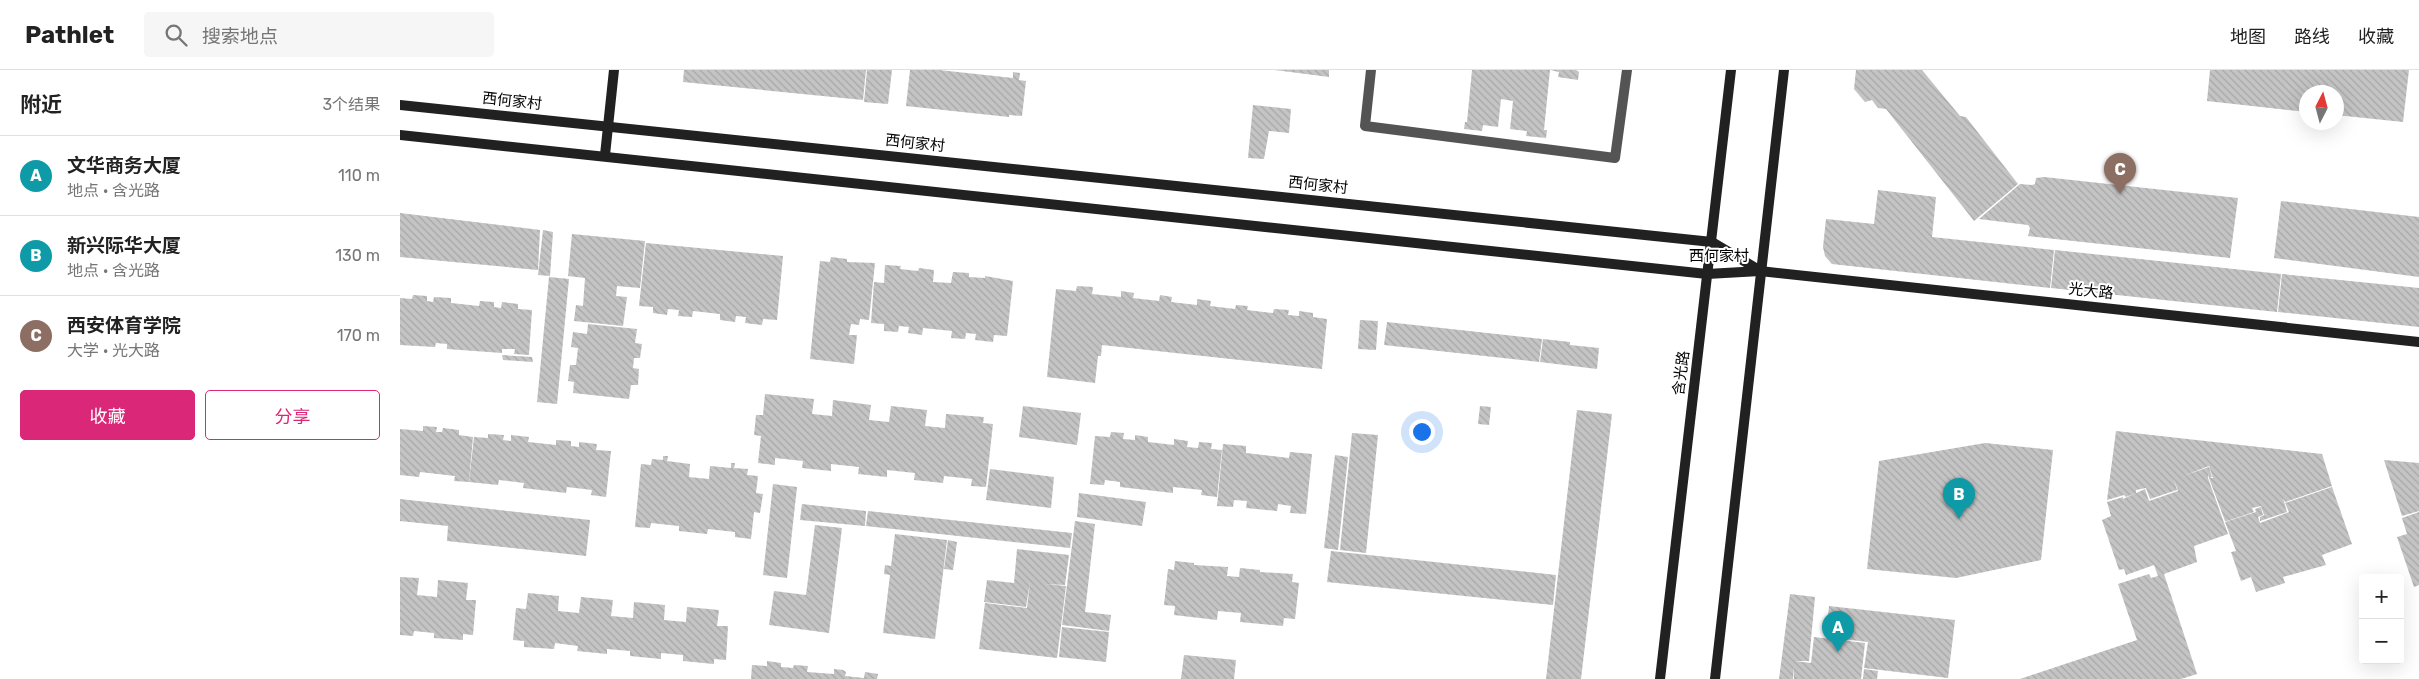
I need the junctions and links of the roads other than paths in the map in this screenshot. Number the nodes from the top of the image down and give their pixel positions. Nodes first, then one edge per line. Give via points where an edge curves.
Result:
1 (614, 70) edge
2 (1371, 70) edge
3 (1627, 70) edge
4 (1731, 70) edge
5 (1784, 70) edge
6 (400, 104) edge
7 (608, 126) junction
8 (400, 135) edge
9 (606, 155) junction
10 (1712, 242) junction
11 (1760, 271) junction
12 (1707, 274) junction
13 (2419, 342) edge
14 (1660, 679) edge
15 (1715, 679) edge

1 - 7 street
2 - 3 lane via 1364,126 1615,158
4 - 10 street, 含光路
5 - 11 street
6 - 7 street, 西何家村
7 - 9 street
7 - 10 street, 西何家村
8 - 9 street, 西何家村
9 - 12 street, 西何家村
10 - 11 street, 西何家村
10 - 12 street, 含光路
11 - 12 street, 西何家村
11 - 13 street, 光大路
11 - 15 street
12 - 14 street, 含光路

